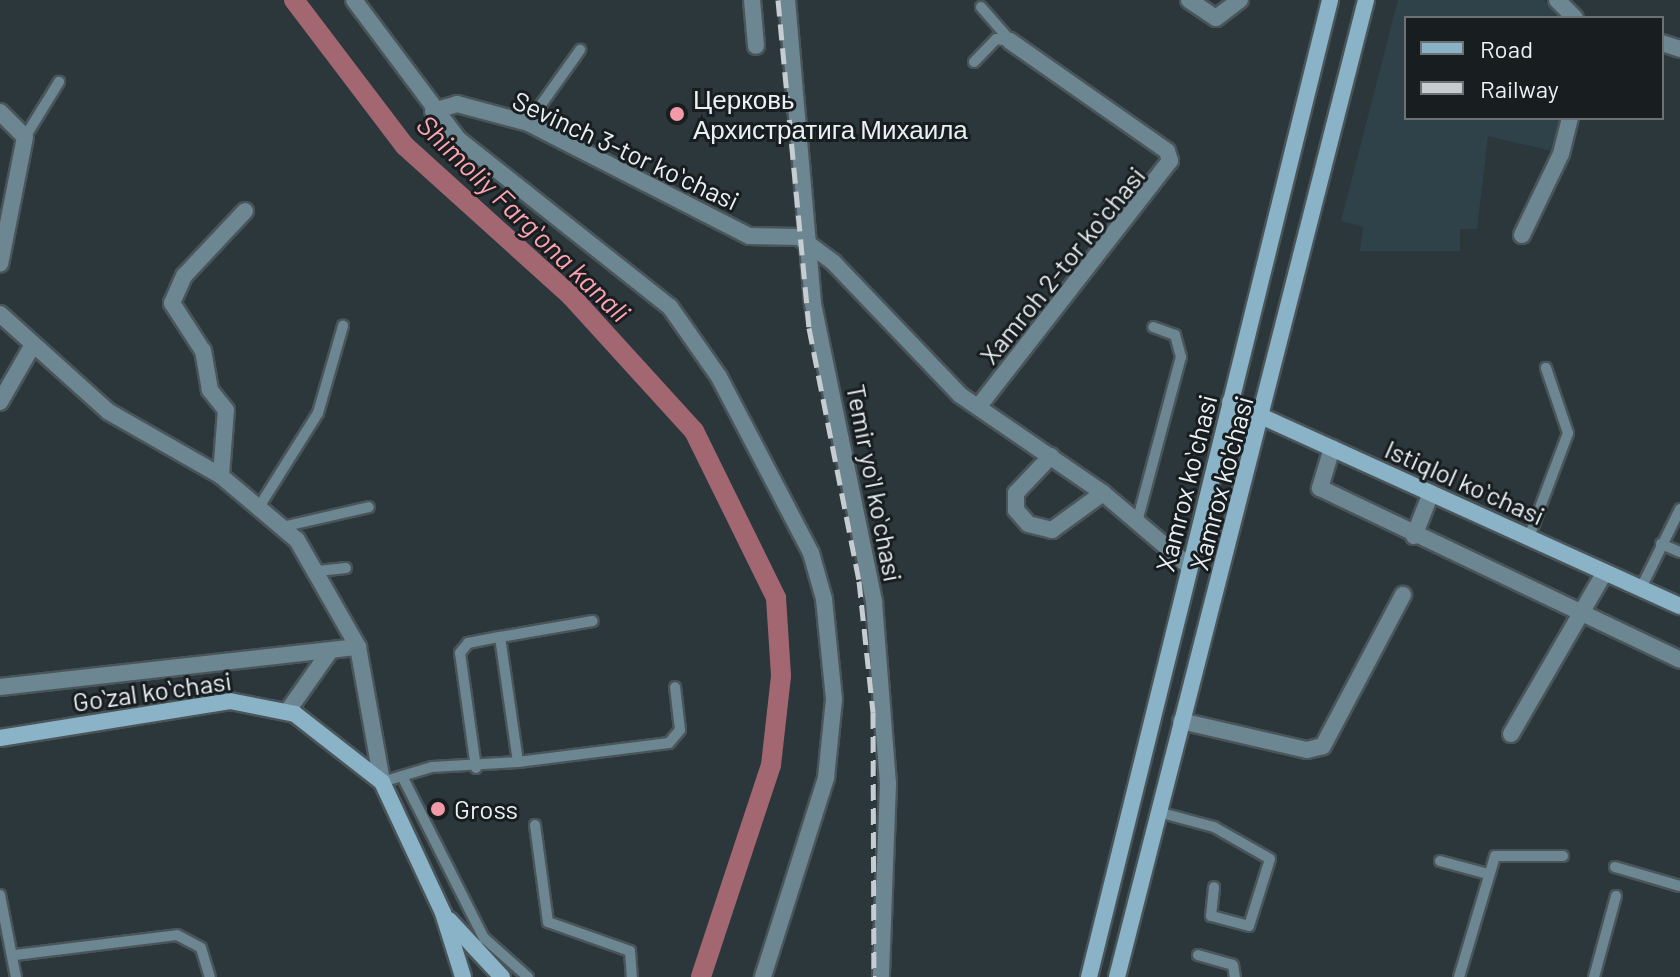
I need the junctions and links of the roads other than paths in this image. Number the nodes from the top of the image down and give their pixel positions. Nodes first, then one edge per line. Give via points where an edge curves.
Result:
1 (354, 0) edge
2 (752, 0) edge
3 (787, 0) edge
4 (1189, 0) edge
5 (1240, 0) edge
6 (1330, 0) edge
7 (1366, 0) edge
8 (981, 7) dead end
9 (1010, 41) junction
10 (756, 46) dead end
11 (580, 50) dead end
12 (974, 62) dead end
13 (59, 82) dead end
14 (433, 111) junction
15 (0, 112) edge
16 (1570, 120) edge
17 (528, 123) junction
18 (25, 137) junction
19 (245, 211) dead end
20 (1522, 235) dead end
21 (803, 241) junction
22 (0, 264) edge
23 (0, 314) edge
24 (343, 326) dead end
25 (1153, 327) dead end
26 (31, 348) junction
27 (1546, 368) dead end
28 (0, 402) edge
29 (1230, 402) junction
30 (979, 406) junction
31 (1264, 417) junction
32 (1332, 448) junction
33 (1051, 456) junction
34 (221, 476) junction
35 (1103, 493) junction
36 (1431, 493) junction
37 (259, 507) junction
38 (369, 507) dead end
39 (1680, 509) edge
40 (1137, 522) junction
41 (282, 527) junction
42 (1414, 536) junction
43 (1529, 537) junction
44 (1661, 544) junction
45 (1680, 552) edge
46 (1190, 567) junction
47 (346, 568) dead end
48 (318, 571) junction
49 (1605, 572) junction
50 (1641, 588) junction
51 (1403, 595) dead end
52 (1680, 606) edge
53 (1577, 612) junction
54 (593, 621) dead end
55 (500, 637) junction
56 (358, 647) junction
57 (330, 651) junction
58 (1680, 660) edge
59 (0, 687) edge
60 (675, 687) dead end
61 (287, 712) junction
62 (1181, 721) junction
63 (1511, 734) dead end
64 (0, 738) edge
65 (518, 762) junction
66 (476, 768) junction
67 (402, 776) junction
68 (382, 782) junction
69 (1158, 812) junction
70 (535, 825) dead end
71 (1563, 856) dead end
72 (1440, 861) dead end
73 (1615, 867) dead end
74 (1488, 874) junction
75 (1680, 886) edge
76 (1214, 887) dead end
77 (0, 895) edge
78 (1616, 896) dead end
79 (443, 913) junction
80 (15, 955) junction
81 (1198, 955) dead end
82 (16, 977) edge
83 (210, 977) edge
84 (463, 977) edge
85 (502, 977) edge
86 (528, 977) edge
87 (632, 977) edge
88 (763, 977) edge
89 (881, 977) edge
90 (1089, 977) edge
91 (1117, 977) edge
92 (1235, 977) edge
93 (1459, 977) edge
94 (1594, 977) edge

1 - 14 street
2 - 10 street
3 - 21 street, Temir yoʻl koʻchasi
4 - 5 street via 1216,18
6 - 29 main road, Xamrox koʻchasi
7 - 31 main road, Xamrox ko'chasi
8 - 9 lane
9 - 12 lane via 996,39
9 - 30 street, Xamroh 2-tor koʻchasi via 1167,151 1170,161
11 - 17 lane
13 - 18 lane
14 - 17 street, Sevinch 3-tor koʻchasi via 457,104
14 - 88 street via 490,166 670,307 726,390 811,553 824,599 834,699 826,778
15 - 18 street
16 - 20 street via 1561,154
17 - 21 street, Sevinch 3-tor koʻchasi via 749,236
18 - 22 street
19 - 34 street via 184,276 172,303 203,351 210,390 226,410
21 - 30 street via 833,262
21 - 89 street, Temir yoʻl koʻchasi via 874,602 888,783
23 - 26 street
24 - 37 lane via 318,413
25 - 40 lane via 1175,335 1181,357
26 - 28 street
26 - 34 street via 109,412
27 - 43 lane via 1568,433
29 - 31 main road, Istiqlol koʻchasi
29 - 46 main road, Xamrox koʻchasi
30 - 33 street
31 - 32 main road, Istiqlol koʻchasi
31 - 62 main road, Xamrox ko'chasi
32 - 36 main road, Istiqlol koʻchasi
32 - 42 street via 1320,488
33 - 35 street
33 - 35 street via 1016,493 1016,510 1028,524 1052,530
34 - 37 street
35 - 40 street
36 - 42 street
36 - 43 main road, Istiqlol koʻchasi
37 - 41 street
38 - 41 lane
39 - 44 lane
40 - 46 street
41 - 48 street
42 - 53 street
43 - 49 main road, Istiqlol koʻchasi
44 - 45 lane
44 - 50 lane
46 - 90 main road, Xamrox koʻchasi
47 - 48 lane
48 - 56 street
49 - 50 main road, Istiqlol koʻchasi
49 - 53 street
50 - 52 main road, Istiqlol koʻchasi
51 - 62 street via 1323,746 1307,750
53 - 58 street
53 - 63 street
54 - 55 lane
55 - 65 lane
55 - 66 lane via 468,643 460,653
56 - 57 street
56 - 68 street
57 - 59 street
57 - 61 street
60 - 65 lane via 680,730 669,743
61 - 64 main road, Goʻzal koʻchasi via 230,701
61 - 68 main road, Goʻzal koʻchasi via 326,732
62 - 69 main road, Xamrox ko'chasi
65 - 66 lane
66 - 67 lane
67 - 68 lane
67 - 86 lane via 484,938
68 - 79 main road, Goʻzal koʻchasi
69 - 76 lane via 1214,827 1234,844 1268,855 1249,926 1211,916
69 - 91 main road, Xamrox ko'chasi
70 - 87 lane via 548,922 630,951
71 - 74 lane via 1502,851
72 - 74 lane
73 - 75 lane
74 - 93 lane
77 - 80 lane
78 - 94 lane
79 - 84 main road
79 - 85 main road
80 - 82 lane
80 - 83 lane via 177,935 201,948
81 - 92 lane via 1233,965

